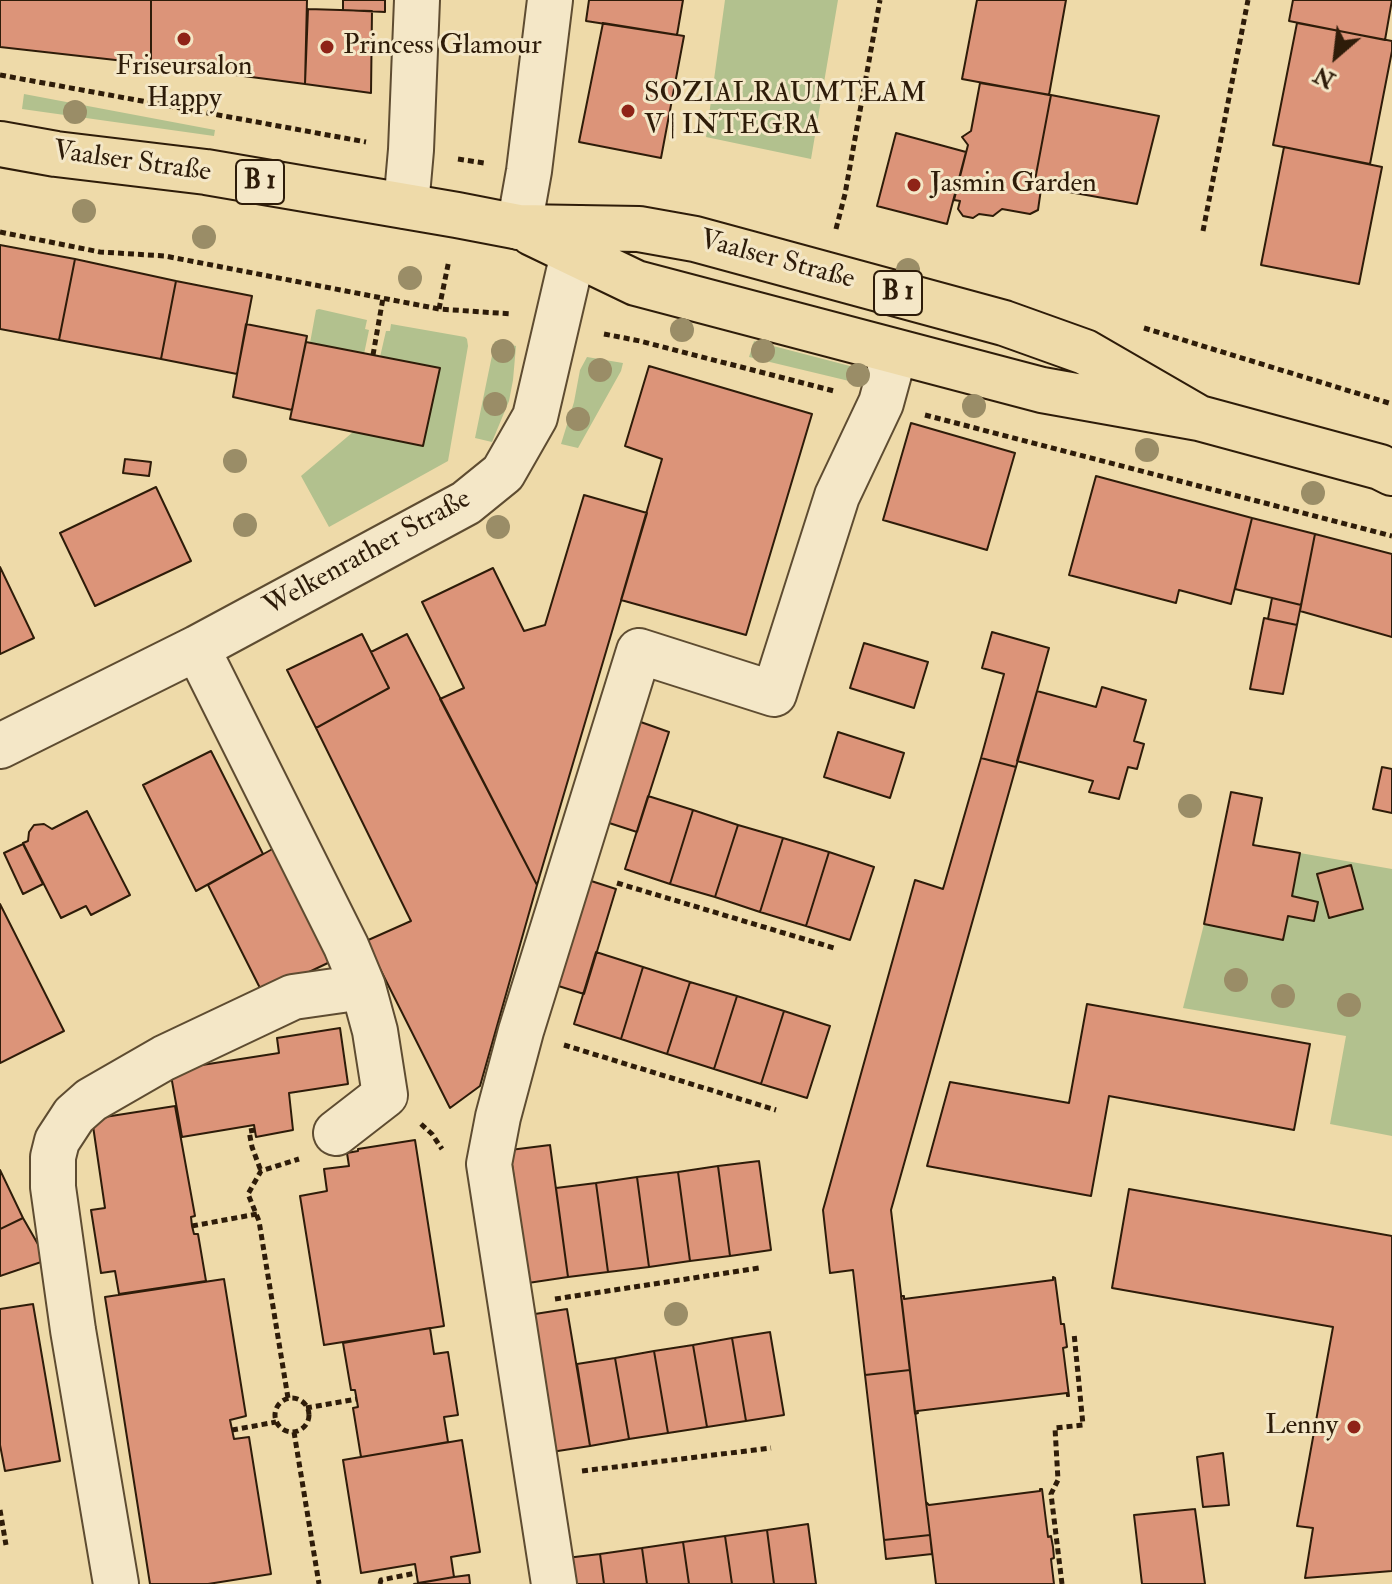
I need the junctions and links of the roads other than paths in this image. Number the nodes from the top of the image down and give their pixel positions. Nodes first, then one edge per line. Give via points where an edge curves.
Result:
1 (417, 0) edge
2 (550, 0) edge
3 (0, 144) edge
4 (406, 206) junction
5 (519, 227) junction
6 (576, 241) junction
7 (895, 352) junction
8 (1199, 418) junction
9 (1388, 469) edge
10 (197, 648) junction
11 (0, 746) edge
12 (363, 987) junction
13 (336, 1133) road end
14 (116, 1584) edge
15 (554, 1584) edge

1 - 4 street
2 - 5 street
3 - 4 main road, Vaalser Straße / B 1
4 - 5 main road, Vaalser Straße / B 1
5 - 6 main road, Vaalser Straße / B 1
6 - 7 main road, Vaalser Straße / B 1 via 636,283
6 - 8 main road, Vaalser Straße / B 1 via 639,229 695,239 1004,323 1085,352
6 - 10 street, Welkenrather Straße via 535,417 503,473 466,503
7 - 8 main road, Vaalser Straße / B 1 via 1042,390
7 - 15 street via 881,403 837,496 774,694 639,651 521,1031 489,1164
8 - 9 main road, Vaalser Straße / B 1
10 - 11 street, Welkenrather Straße
10 - 12 street
12 - 13 street via 385,1095
12 - 14 street via 293,997 164,1058 91,1100 57,1141 53,1187

